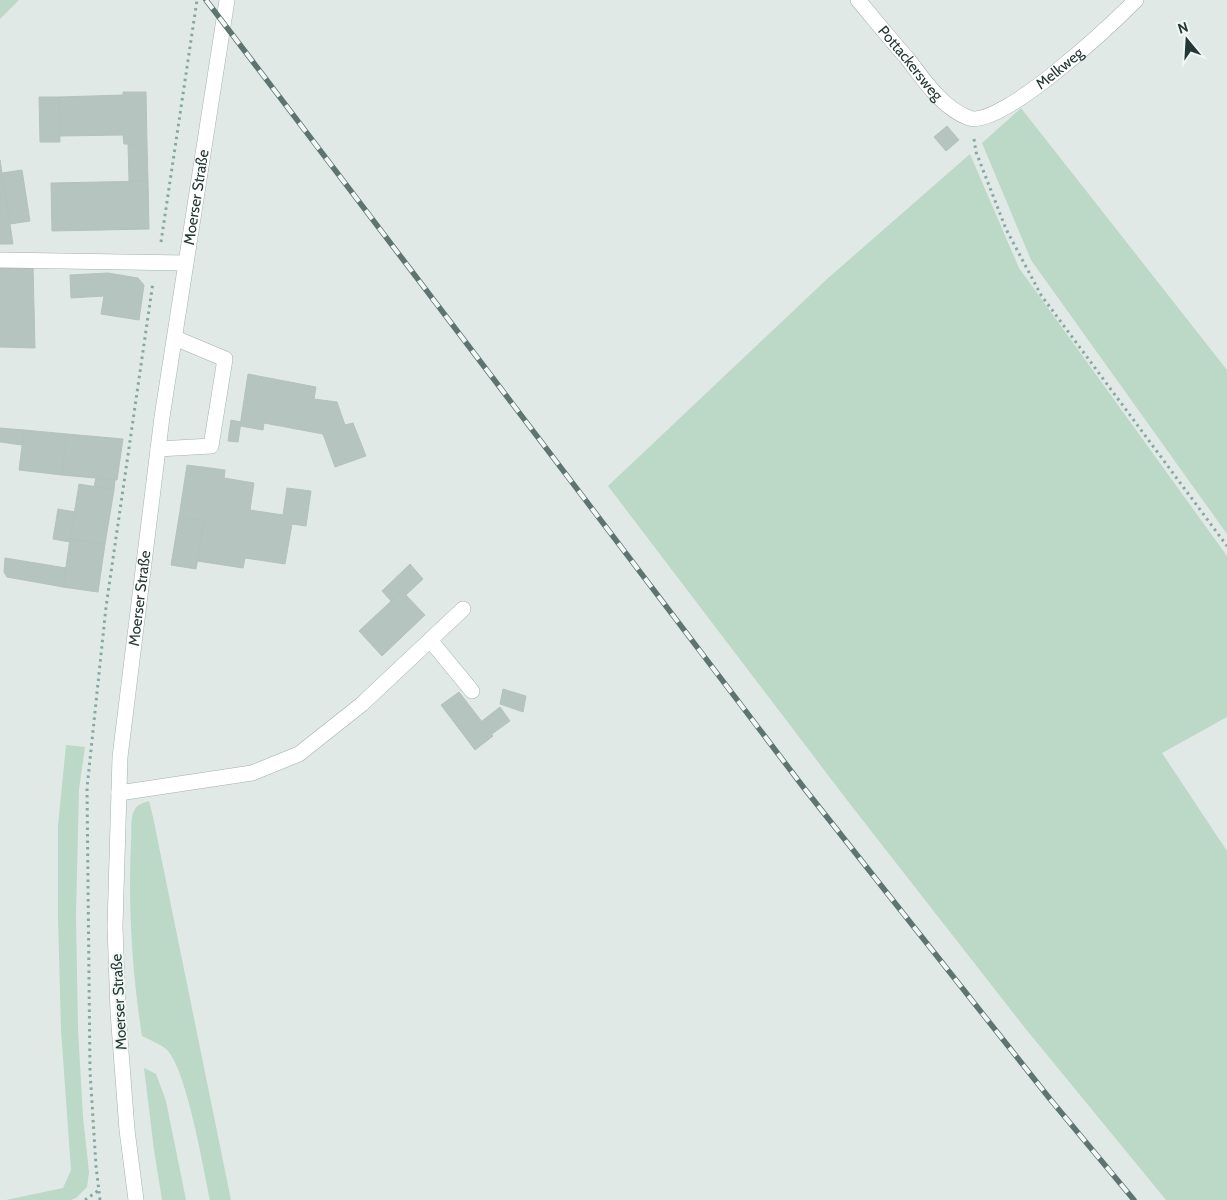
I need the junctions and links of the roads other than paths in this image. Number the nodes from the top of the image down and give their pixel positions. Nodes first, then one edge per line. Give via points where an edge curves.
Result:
1 (227, 0) edge
2 (858, 0) edge
3 (1136, 0) edge
4 (971, 119) joint
5 (0, 260) edge
6 (186, 263) junction
7 (175, 338) junction
8 (158, 449) junction
9 (463, 609) dead end
10 (430, 640) junction
11 (472, 691) dead end
12 (119, 793) junction
13 (136, 1200) edge

1 - 6 main road, Moerser Straße
2 - 4 main road, Pottackersweg via 935,92 956,112
3 - 4 main road, Melkweg via 1080,52 1021,99 994,114
5 - 6 main road
6 - 7 main road, Moerser Straße
7 - 8 main road, Moerser Straße
7 - 8 main road via 226,359 211,446
8 - 12 main road, Moerser Straße via 120,758
9 - 10 main road
10 - 11 main road
10 - 12 main road via 362,704 299,754 252,773
12 - 13 main road, Moerser Straße via 115,926 118,1012

